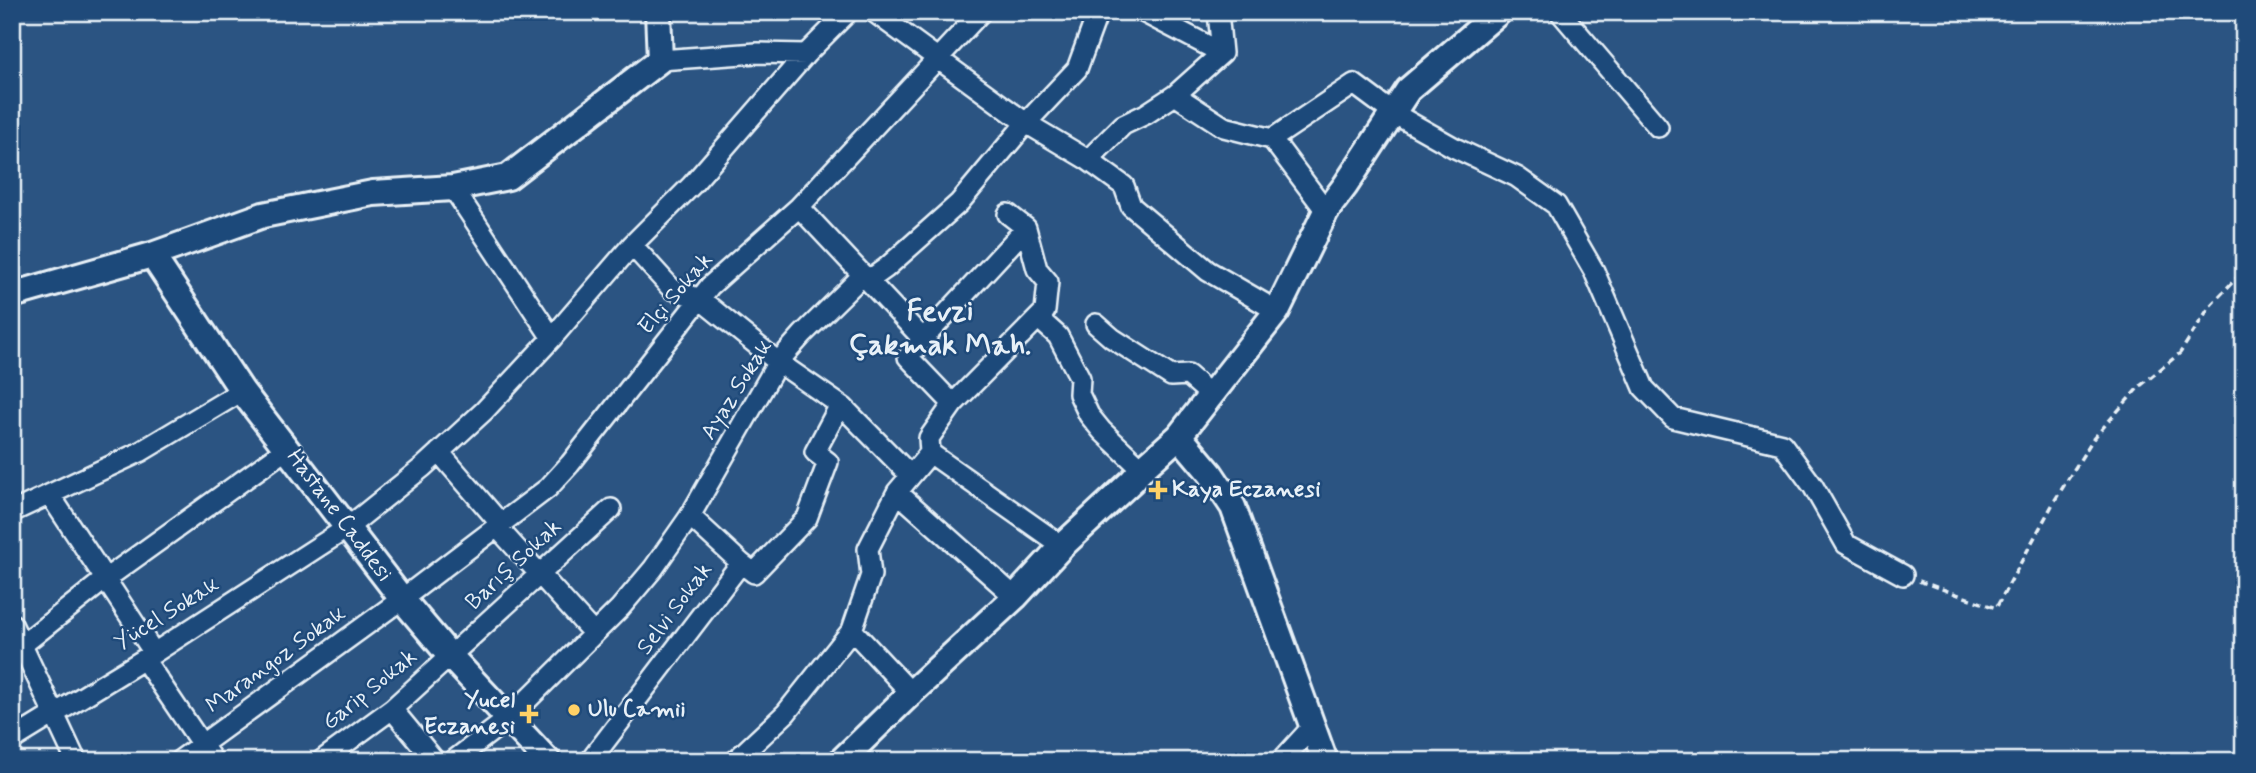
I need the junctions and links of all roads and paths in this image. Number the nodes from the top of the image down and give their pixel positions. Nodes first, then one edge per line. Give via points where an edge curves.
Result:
1 (658, 12) edge
2 (848, 12) edge
3 (874, 12) edge
4 (981, 12) edge
5 (1098, 12) edge
6 (1143, 12) edge
7 (1218, 12) edge
8 (1499, 12) edge
9 (1560, 12) edge
10 (1222, 53) junction
11 (806, 54) junction
12 (660, 60) junction
13 (937, 60) junction
14 (1175, 95) junction
15 (1393, 113) junction
16 (1026, 123) junction
17 (1658, 127) dead end
18 (1272, 139) junction
19 (1088, 160) junction
20 (453, 188) junction
21 (799, 207) junction
22 (1326, 211) junction
23 (1008, 214) dead end
24 (1026, 228) junction
25 (632, 245) junction
26 (152, 255) junction
27 (2244, 270) edge
28 (863, 275) junction
29 (12, 295) edge
30 (700, 299) junction
31 (1277, 311) junction
32 (1038, 318) junction
33 (1097, 324) dead end
34 (552, 338) junction
35 (923, 339) junction
36 (778, 362) junction
37 (242, 391) junction
38 (1212, 396) junction
39 (953, 404) junction
40 (840, 405) junction
41 (1179, 436) junction
42 (288, 448) junction
43 (439, 452) junction
44 (930, 453) junction
45 (1142, 469) junction
46 (910, 475) junction
47 (897, 492) junction
48 (50, 495) junction
49 (611, 509) dead end
50 (12, 512) edge
51 (690, 516) junction
52 (498, 524) junction
53 (347, 528) junction
54 (1062, 546) junction
55 (741, 563) junction
56 (538, 575) junction
57 (1903, 575) joint
58 (104, 580) junction
59 (1015, 597) junction
60 (402, 599) junction
61 (12, 624) edge
62 (852, 631) junction
63 (594, 634) junction
64 (17, 648) edge
65 (149, 656) junction
66 (450, 656) junction
67 (911, 693) junction
68 (392, 709) junction
69 (55, 712) junction
70 (509, 718) junction
71 (1312, 726) junction
72 (12, 740) edge
73 (207, 753) edge
74 (847, 759) edge
75 (76, 761) edge
76 (179, 761) edge
77 (321, 761) edge
78 (435, 761) edge
79 (453, 761) edge
80 (548, 761) edge
81 (590, 761) edge
82 (735, 761) edge
83 (1281, 761) edge
84 (1325, 761) edge

1 - 12 street
2 - 11 street, Yücel Sokak
3 - 13 street
4 - 13 street, Elçi Sokak
5 - 16 street, Ayaz Sokak via 1077,69
6 - 10 street
7 - 10 street
8 - 15 street via 1408,90
9 - 17 street
10 - 14 street
11 - 12 street
11 - 25 street, Yücel Sokak via 692,185
12 - 20 street via 508,177
13 - 16 street
13 - 21 street, Elçi Sokak
14 - 18 street via 1224,127
14 - 19 street via 1122,125
15 - 18 street via 1354,84
15 - 22 street
15 - 57 street via 1517,177 1556,205 1594,271 1644,388 1673,418 1782,444 1814,486 1846,544
16 - 19 street
16 - 28 street, Ayaz Sokak via 959,203 886,268 872,278
18 - 22 street
19 - 31 street via 1124,186 1131,206 1208,271
20 - 26 street via 373,193 263,215
20 - 34 street
21 - 28 street
21 - 30 street, Elçi Sokak
22 - 31 street
23 - 24 street
24 - 32 street via 1037,269 1048,282 1045,311
24 - 35 street
25 - 30 street via 672,289
25 - 34 street, Yücel Sokak
26 - 29 street
26 - 37 street, Hastane Caddesi
27 - 57 path via 2210,306 2180,353 2139,387 2093,439 1996,608
28 - 35 street
28 - 36 street, Ayaz Sokak
30 - 36 street
30 - 52 street, Elçi Sokak via 570,464 548,488
31 - 38 street
32 - 39 street
32 - 45 street via 1058,336 1080,378 1079,394 1089,415
33 - 38 street via 1171,376 1188,375
34 - 43 street, Yücel Sokak
35 - 39 street via 908,357
36 - 40 street
36 - 51 street, Ayaz Sokak
37 - 42 street, Hastane Caddesi
37 - 48 street via 140,452
38 - 41 street
39 - 44 street via 929,438
40 - 46 street
40 - 55 street, Selvi Sokak via 815,452 828,462 807,518 754,573
41 - 45 street
41 - 71 street via 1233,507
42 - 53 street, Hastane Caddesi
42 - 58 street
43 - 52 street
43 - 53 street, Yücel Sokak
44 - 46 street
44 - 54 street
45 - 54 street
46 - 47 street
47 - 59 street
47 - 62 street via 868,549 871,575
48 - 50 street
48 - 58 street
49 - 56 street, Barış Sokak
51 - 55 street
51 - 63 street, Ayaz Sokak via 653,569
52 - 56 street
52 - 60 street, Elçi Sokak
53 - 60 street, Hastane Caddesi
53 - 65 street, Yücel Sokak
54 - 59 street
55 - 81 street, Selvi Sokak
56 - 63 street
56 - 66 street, Barış Sokak
58 - 64 street
58 - 65 street
59 - 67 street
60 - 66 street, Hastane Caddesi
60 - 73 street, Marangoz Sokak
61 - 64 street
62 - 67 street
62 - 82 street via 786,713
63 - 70 street, Ayaz Sokak
64 - 69 street
65 - 69 street, Yücel Sokak
65 - 73 street
66 - 68 street, Garip Sokak
66 - 70 street, Hastane Caddesi
67 - 74 street
68 - 77 street, Garip Sokak
68 - 78 street
69 - 72 street, Yücel Sokak
69 - 75 street
70 - 79 street, Ayaz Sokak
70 - 80 street, Hastane Caddesi
71 - 83 street
71 - 84 street
73 - 76 street, Marangoz Sokak

